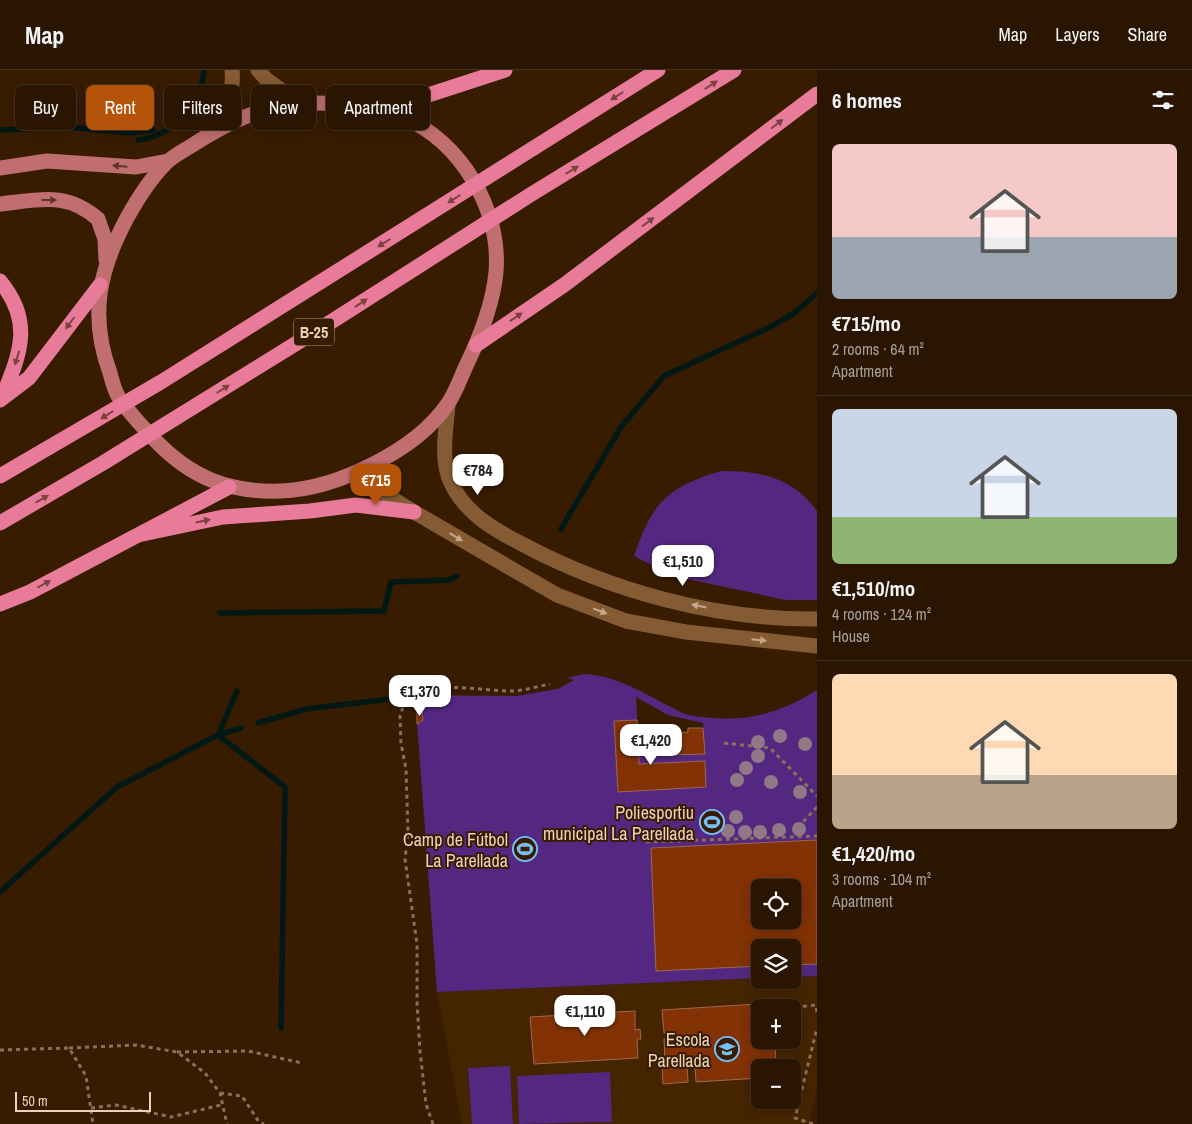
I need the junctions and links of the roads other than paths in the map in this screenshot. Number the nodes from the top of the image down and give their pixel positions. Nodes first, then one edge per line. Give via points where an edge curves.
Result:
1 (232, 70) edge
2 (258, 70) edge
3 (505, 70) edge
4 (658, 70) edge
5 (734, 70) edge
6 (232, 85) edge
7 (274, 85) edge
8 (430, 94) edge
9 (817, 94) edge
10 (215, 130) edge
11 (427, 130) edge
12 (168, 161) junction
13 (0, 168) edge
14 (0, 204) edge
15 (106, 264) junction
16 (0, 280) edge
17 (100, 284) junction
18 (476, 345) junction
19 (1, 399) edge
20 (448, 405) junction
21 (354, 475) junction
22 (0, 476) edge
23 (229, 487) junction
24 (414, 512) junction
25 (0, 523) edge
26 (138, 535) junction
27 (0, 604) edge
28 (817, 619) edge
29 (817, 646) edge

1 - 6 street
2 - 7 street
3 - 8 highway
4 -> 22 highway, B-25 via 161,382
25 -> 5 highway, B-25 via 182,414
18 -> 9 highway via 564,285
10 - 12 main road
11 - 18 main road via 456,156 472,176 490,217 496,270 489,307
12 -> 13 main road via 136,167 47,161
12 - 15 main road via 146,184
14 -> 15 main road via 49,199 73,202 88,210 98,219 105,240
15 - 17 main road
16 -> 19 highway via 19,312 22,333 19,356
17 -> 19 highway via 29,378
17 - 23 main road via 98,316 102,351 118,396 173,460
18 - 20 main road
20 - 21 main road via 418,436
28 -> 20 street via 701,607 627,589 550,559 496,530 474,514 451,482 445,445
21 - 23 main road via 282,491
21 - 24 street
23 - 26 highway
26 -> 24 highway via 223,517 310,512 356,505
24 -> 29 street via 557,595 626,621 686,632
27 -> 26 highway via 30,592

